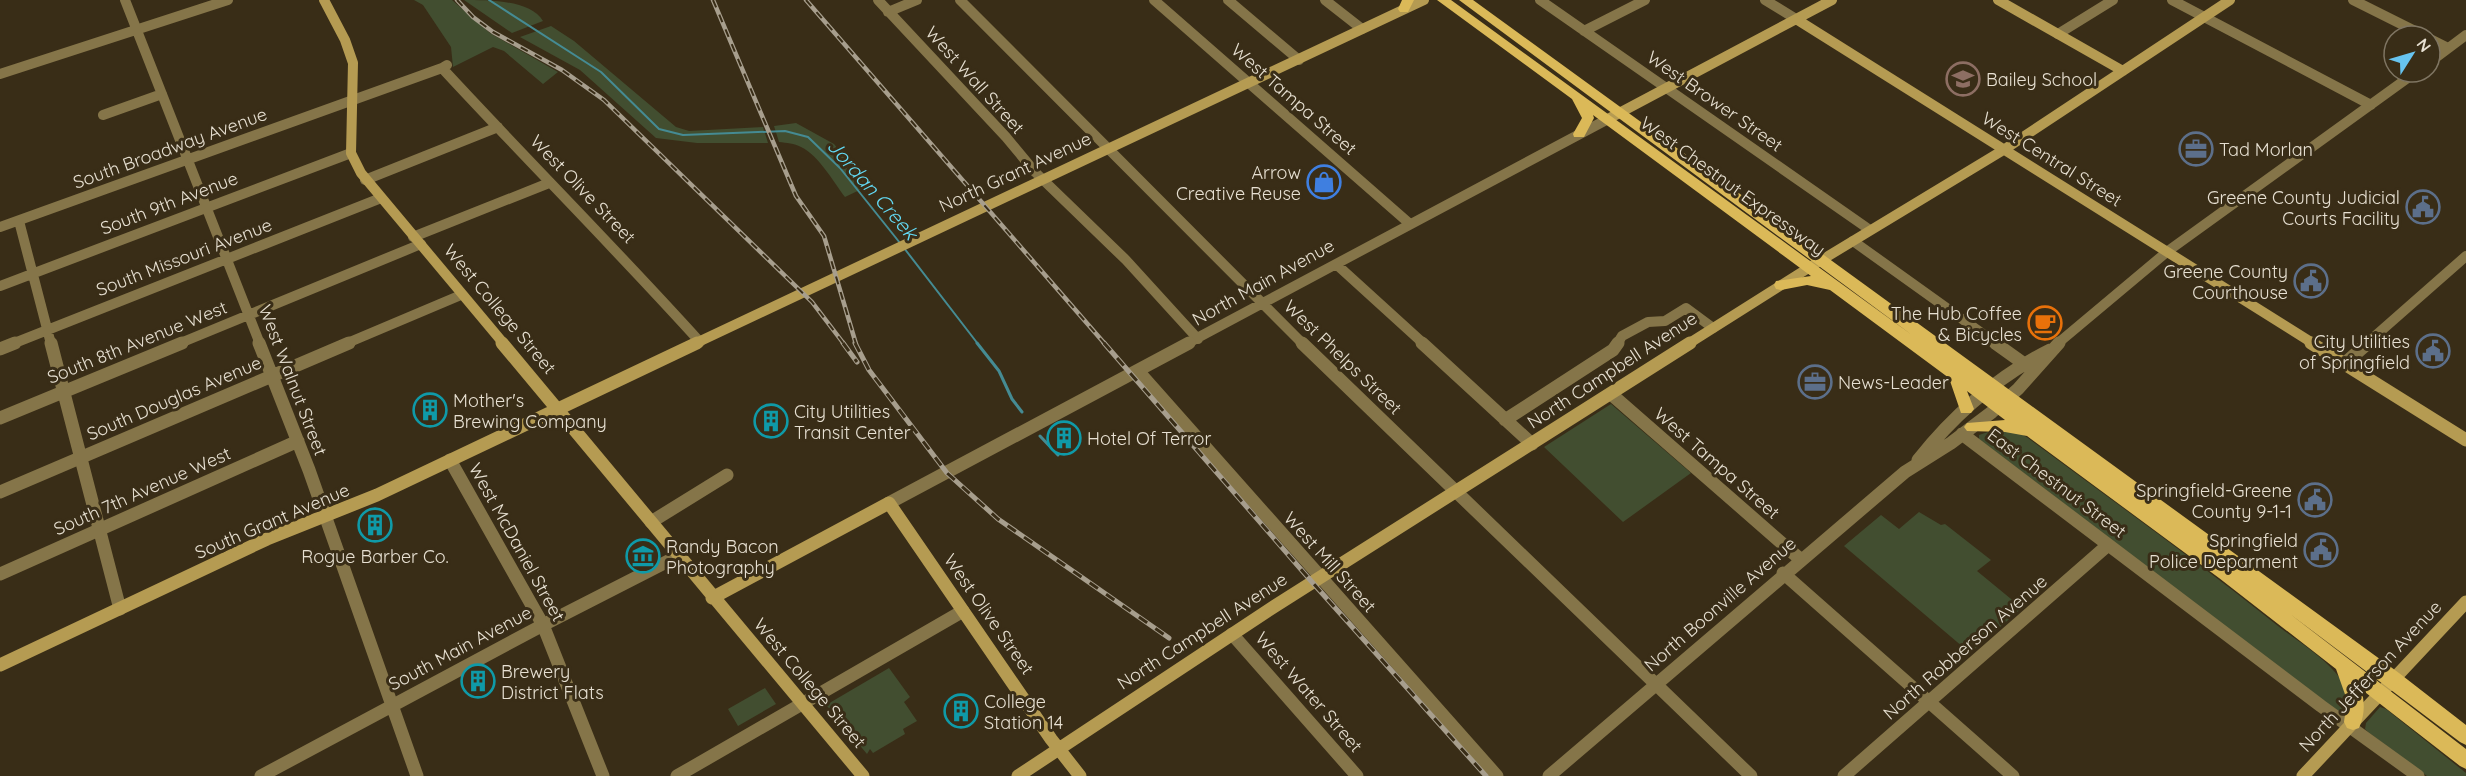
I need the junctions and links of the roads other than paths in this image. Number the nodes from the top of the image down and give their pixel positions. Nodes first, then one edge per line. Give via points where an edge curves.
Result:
1 (125, 0) edge
2 (228, 0) edge
3 (324, 0) edge
4 (878, 0) edge
5 (917, 0) edge
6 (960, 0) edge
7 (1154, 0) edge
8 (1228, 0) edge
9 (1325, 0) edge
10 (1424, 0) edge
11 (1443, 0) edge
12 (1465, 0) edge
13 (1540, 0) edge
14 (1645, 0) edge
15 (1766, 0) edge
16 (1832, 0) edge
17 (1998, 0) edge
18 (2113, 0) edge
19 (2172, 0) edge
20 (2230, 0) edge
21 (2353, 0) edge
22 (1406, 4) edge
23 (888, 12) junction
24 (2203, 17) junction
25 (1796, 19) junction
26 (2401, 24) edge
27 (1362, 29) junction
28 (137, 30) junction
29 (1584, 31) junction
30 (2058, 34) junction
31 (2466, 35) edge
32 (2442, 45) edge
33 (2448, 48) junction
34 (2442, 53) edge
35 (1299, 60) junction
36 (445, 66) joint
37 (2123, 70) junction
38 (0, 74) edge
39 (1248, 83) junction
40 (2400, 84) edge
41 (1565, 87) junction
42 (1666, 88) junction
43 (162, 94) junction
44 (352, 99) junction
45 (2371, 105) junction
46 (103, 115) dead end
47 (1614, 116) junction
48 (498, 127) junction
49 (1579, 134) junction
50 (2005, 149) junction
51 (351, 153) junction
52 (187, 159) junction
53 (365, 180) junction
54 (549, 183) junction
55 (381, 198) junction
56 (205, 207) junction
57 (19, 220) junction
58 (1410, 224) junction
59 (0, 227) edge
60 (1870, 230) junction
61 (417, 240) junction
62 (1853, 241) junction
63 (2168, 251) junction
64 (2466, 256) edge
65 (226, 260) junction
66 (1815, 263) junction
67 (1335, 264) junction
68 (32, 274) junction
69 (1781, 285) junction
70 (0, 286) edge
71 (1842, 291) junction
72 (461, 295) junction
73 (1262, 304) junction
74 (249, 315) junction
75 (1713, 328) junction
76 (47, 331) junction
77 (1198, 339) junction
78 (706, 340) junction
79 (0, 349) edge
80 (2050, 350) junction
81 (2023, 363) junction
82 (2344, 363) junction
83 (1138, 371) junction
84 (1956, 375) junction
85 (272, 376) junction
86 (65, 392) junction
87 (1611, 393) junction
88 (1995, 396) junction
89 (1966, 409) junction
90 (558, 410) junction
91 (0, 418) edge
92 (1505, 420) junction
93 (1967, 430) junction
94 (2040, 437) junction
95 (2466, 440) edge
96 (298, 441) junction
97 (1532, 444) junction
98 (81, 457) junction
99 (450, 460) junction
100 (1916, 463) junction
101 (727, 476) dead end
102 (0, 492) edge
103 (1455, 493) junction
104 (889, 503) junction
105 (326, 516) junction
106 (651, 522) junction
107 (99, 531) junction
108 (2108, 545) junction
109 (678, 556) junction
110 (1800, 559) junction
111 (1783, 573) junction
112 (0, 574) edge
113 (1319, 578) junction
114 (712, 598) junction
115 (2464, 607) edge
116 (120, 609) junction
117 (963, 612) junction
118 (543, 625) junction
119 (1232, 634) junction
120 (2342, 663) junction
121 (0, 665) edge
122 (2393, 679) junction
123 (1654, 685) junction
124 (2380, 692) junction
125 (1931, 702) junction
126 (393, 705) junction
127 (803, 705) junction
128 (2351, 724) junction
129 (2466, 736) edge
130 (1058, 748) junction
131 (2466, 760) edge
132 (261, 776) edge
133 (417, 776) edge
134 (603, 776) edge
135 (677, 776) edge
136 (863, 776) edge
137 (1018, 776) edge
138 (1080, 776) edge
139 (1357, 776) edge
140 (1497, 776) edge
141 (1549, 776) edge
142 (1751, 776) edge
143 (1844, 776) edge
144 (2013, 776) edge
145 (2303, 776) edge
146 (2418, 776) edge

1 - 28 street, West Walnut Street
2 - 28 street
3 - 44 main road, West College Street via 351,55
4 - 23 street, West Wall Street
5 - 23 street
6 - 73 street, West Phelps Street
7 - 39 street, West Tampa Street
8 - 35 street
9 - 27 street
10 - 22 main road, North Grant Avenue
11 - 41 main road, West Chestnut Expressway
12 - 47 main road, West Chestnut Expressway
13 - 29 street, West Brower Street
14 - 29 street
15 - 25 street, West Central Street
16 - 25 main road, North Main Avenue
17 - 30 main road
18 - 30 street
19 - 24 street
20 - 24 main road, North Campbell Avenue
21 - 26 street
22 - 27 main road, North Grant Avenue
23 - 77 street, West Wall Street via 1035,172 1126,260
24 - 37 main road, North Campbell Avenue
24 - 45 street
25 - 42 main road, North Main Avenue
25 - 50 main road, West Central Street
27 - 35 main road, North Grant Avenue
28 - 38 street
28 - 43 street, West Walnut Street
29 - 42 street, West Brower Street
30 - 37 main road
31 - 33 street
32 - 33 street
33 - 34 street
35 - 39 main road, North Grant Avenue
36 - 44 street, South Broadway Avenue
36 - 48 street, West Olive Street
37 - 50 main road, North Campbell Avenue
39 - 58 street, West Tampa Street
39 - 78 main road, North Grant Avenue
40 - 45 street, North Boonville Avenue
41 - 47 main road, West Chestnut Expressway
41 - 49 main road via 1588,114
42 - 47 main road, North Main Avenue
42 - 60 street, West Brower Street
43 - 46 street
43 - 52 street, West Walnut Street
44 - 51 main road, West College Street
44 - 52 street, South Broadway Avenue
45 - 63 street, North Boonville Avenue
47 - 49 street, North Main Avenue
47 - 66 main road, West Chestnut Expressway
48 - 53 street
48 - 54 street, West Olive Street
49 - 58 street, North Main Avenue
50 - 60 main road, North Campbell Avenue
50 - 63 main road, West Central Street
51 - 53 main road, West College Street
51 - 56 street, South 9th Avenue
52 - 56 street, West Walnut Street
52 - 57 street, South Broadway Avenue
53 - 55 main road, West College Street
54 - 61 street, South 8th Avenue West
54 - 78 street, West Olive Street
55 - 61 main road, West College Street
55 - 65 street, South Missouri Avenue
56 - 65 street, West Walnut Street
56 - 68 street, South 9th Avenue
57 - 59 street, South Broadway Avenue
57 - 68 street
58 - 67 street, North Main Avenue
60 - 62 main road, North Campbell Avenue
61 - 72 main road, West College Street
61 - 74 street, South 8th Avenue West
62 - 66 main road, North Campbell Avenue
62 - 81 street
63 - 80 street, North Boonville Avenue
63 - 82 main road, West Central Street
64 - 82 street
65 - 74 street, West Walnut Street
65 - 76 street, South Missouri Avenue
66 - 69 main road, North Campbell Avenue
66 - 71 main road, West Chestnut Expressway
66 - 88 main road, West Chestnut Expressway
67 - 73 street, North Main Avenue
67 - 92 street
68 - 70 street, South 9th Avenue
68 - 76 street
69 - 71 main road via 1815,281
69 - 75 main road, North Campbell Avenue
71 - 84 main road, West Chestnut Expressway
72 - 85 street, South Douglas Avenue
72 - 90 main road, West College Street
73 - 77 street, North Main Avenue
73 - 103 street, West Phelps Street
74 - 85 street, West Walnut Street
74 - 86 street, South 8th Avenue West
75 - 87 main road, North Campbell Avenue
75 - 92 street via 1686,308 1665,321 1648,322 1622,336 1613,350
76 - 79 street, South Missouri Avenue
76 - 86 street
77 - 83 street, North Main Avenue
78 - 90 main road, North Grant Avenue
80 - 81 street, North Boonville Avenue
80 - 88 street, North Boonville Avenue via 2036,371
81 - 88 street, North Boonville Avenue
82 - 95 main road, West Central Street
83 - 104 street, North Main Avenue
83 - 113 street, West Mill Street
84 - 88 main road, West Chestnut Expressway
84 - 89 main road
85 - 96 street, West Walnut Street
85 - 98 street, South Douglas Avenue
86 - 91 street, South 8th Avenue West
86 - 98 street
87 - 97 main road, North Campbell Avenue
87 - 110 street, West Tampa Street
88 - 89 street, North Boonville Avenue
88 - 93 street, North Boonville Avenue
88 - 94 main road
88 - 122 main road
89 - 100 street, North Boonville Avenue via 1936,435
90 - 99 main road, South Grant Avenue
90 - 106 main road, West College Street
92 - 97 street
93 - 94 main road via 2002,424
93 - 100 street, North Boonville Avenue
93 - 108 street, East Chestnut Street
94 - 120 main road
96 - 105 street, West Walnut Street
96 - 107 street, South 7th Avenue West
97 - 103 main road, North Campbell Avenue
98 - 102 street, South Douglas Avenue
98 - 107 street
99 - 105 main road, South Grant Avenue
99 - 118 street, West McDaniel Street
100 - 110 street, North Boonville Avenue
101 - 106 street
103 - 113 main road, North Campbell Avenue
103 - 123 street, West Phelps Street
104 - 114 main road, North Main Avenue
104 - 117 main road, West Olive Street
105 - 116 main road, South Grant Avenue via 274,536
105 - 126 street, West Walnut Street
106 - 109 main road, West College Street
107 - 112 street, South 7th Avenue West
107 - 116 street
108 - 125 street, North Robberson Avenue
108 - 128 street, East Chestnut Street
109 - 114 main road, West College Street
109 - 118 street, South Main Avenue
110 - 111 street, North Boonville Avenue
111 - 123 street, North Boonville Avenue
111 - 125 street
113 - 119 main road, North Campbell Avenue
113 - 140 street, West Mill Street
114 - 127 main road, West College Street
115 - 122 main road, North Jefferson Avenue
116 - 121 main road, South Grant Avenue
117 - 127 street
117 - 130 main road, West Olive Street
118 - 126 street, South Main Avenue
118 - 134 street, West McDaniel Street
119 - 130 main road, North Campbell Avenue
119 - 139 street, West Water Street
120 - 124 main road
120 - 128 main road via 2356,700
122 - 124 main road, North Jefferson Avenue
122 - 129 main road
123 - 141 street, North Boonville Avenue
123 - 142 street, West Phelps Street
124 - 128 main road, North Jefferson Avenue
124 - 131 main road
125 - 143 street, North Robberson Avenue
125 - 144 street
126 - 132 street, South Main Avenue
126 - 133 street, West Walnut Street
127 - 135 street
127 - 136 main road, West College Street
128 - 145 main road, North Jefferson Avenue
128 - 146 street, East Chestnut Street
130 - 137 main road, North Campbell Avenue
130 - 138 main road, West Olive Street

